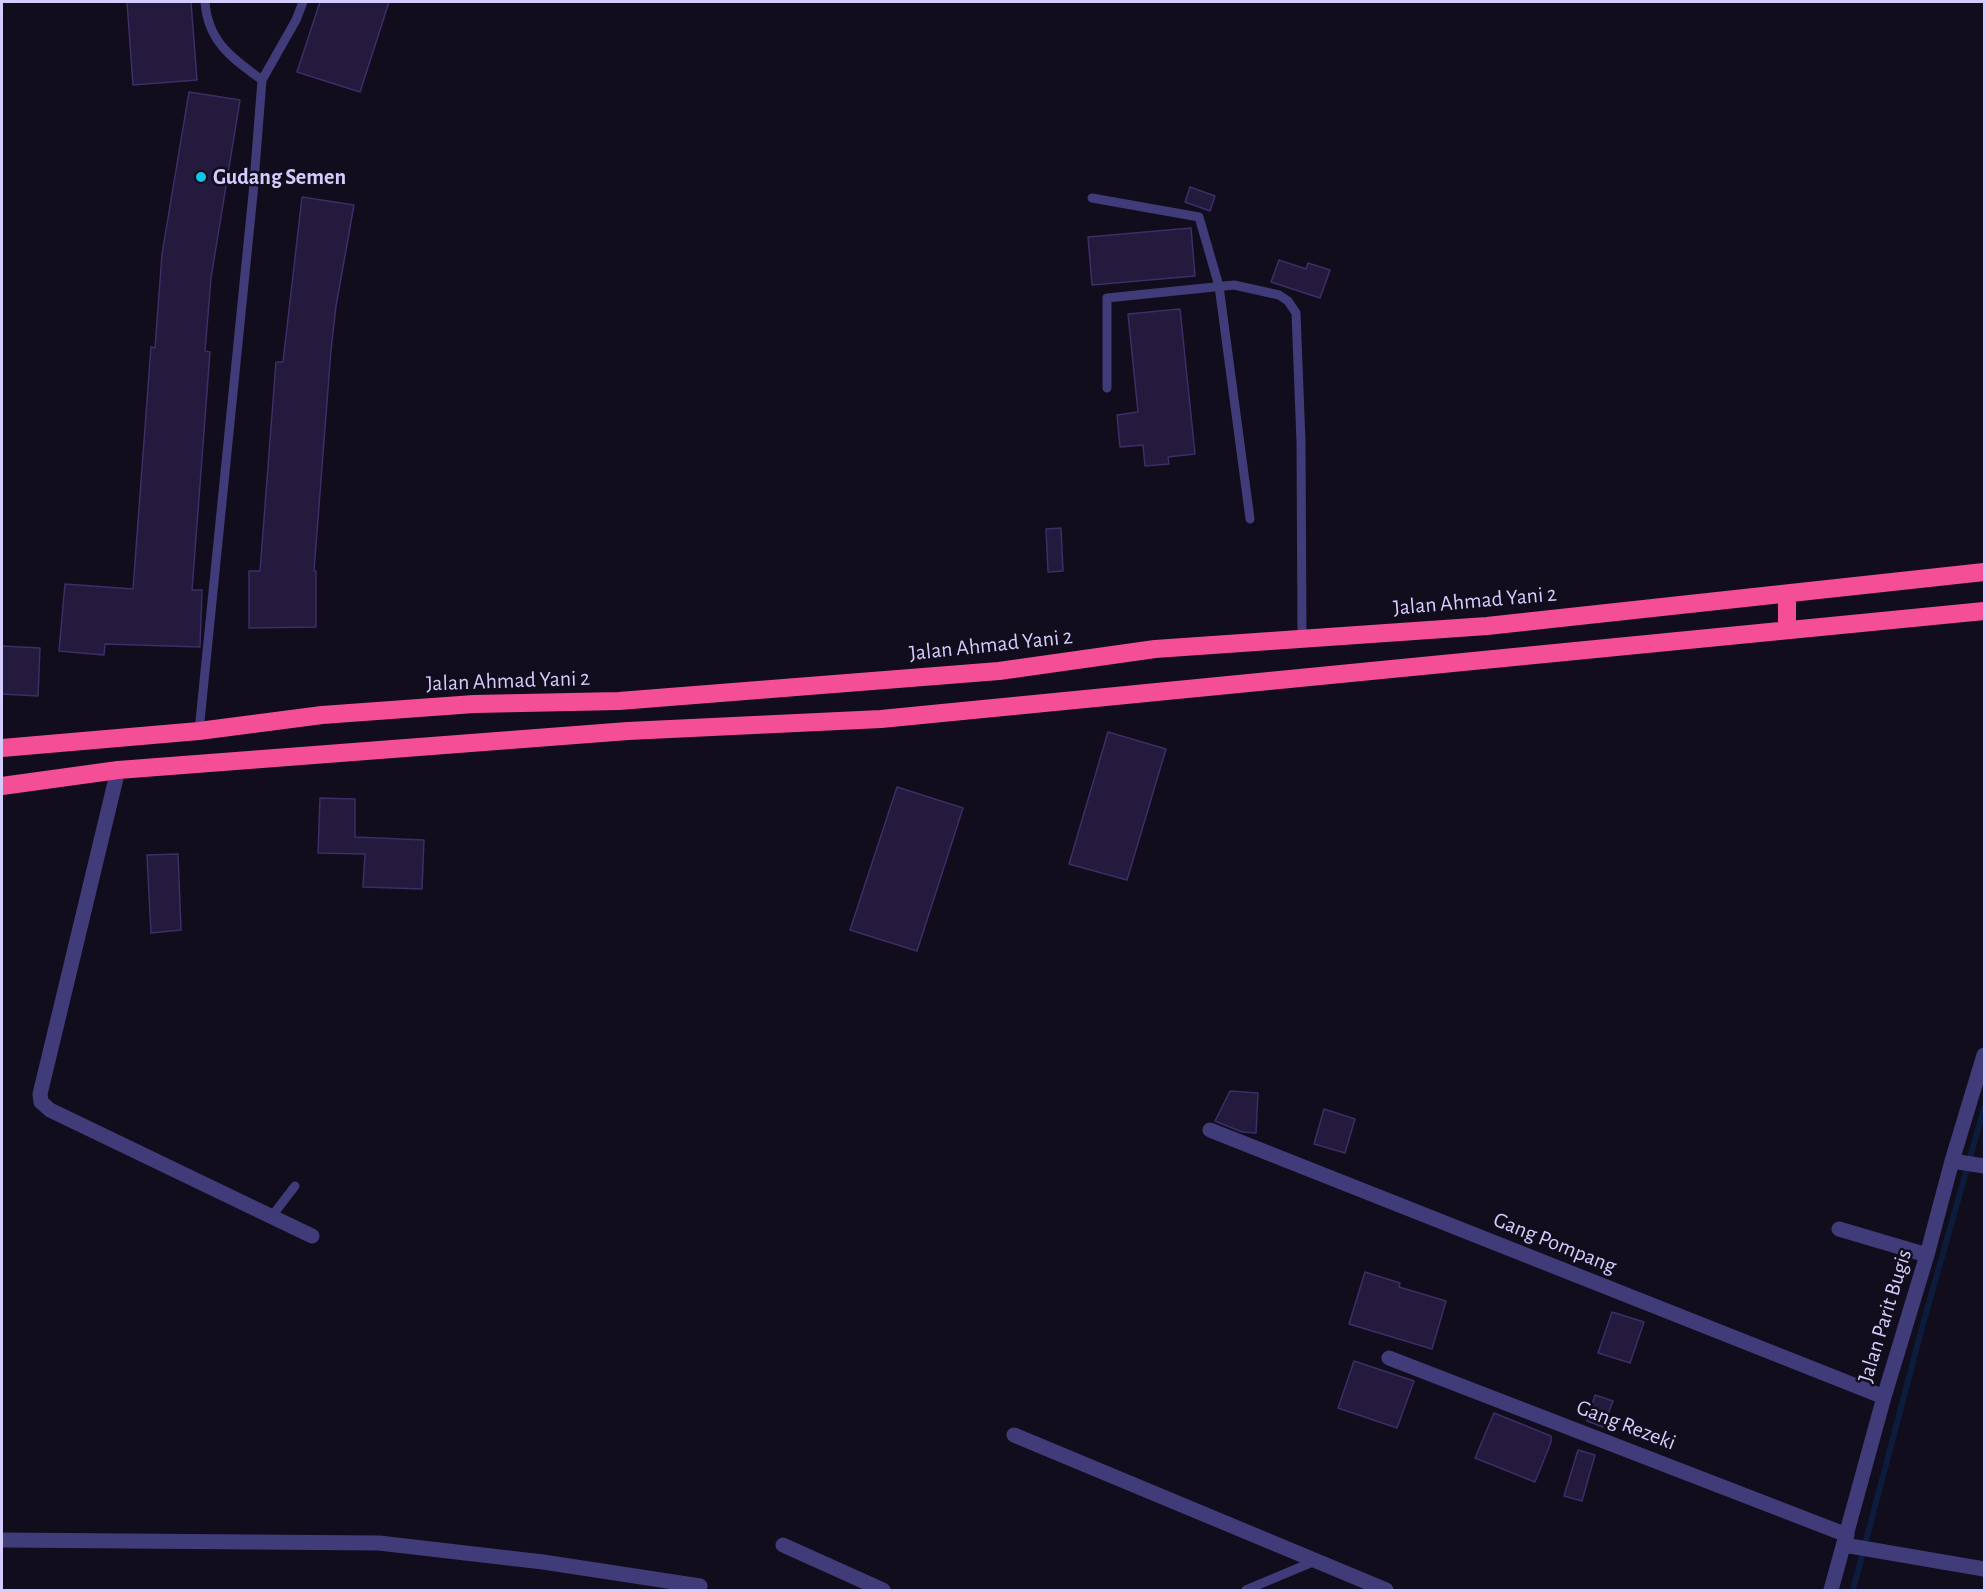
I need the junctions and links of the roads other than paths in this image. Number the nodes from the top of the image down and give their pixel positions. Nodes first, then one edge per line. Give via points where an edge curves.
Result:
1 (205, 2) edge
2 (303, 2) edge
3 (262, 80) junction
4 (1092, 198) dead end
5 (1219, 286) junction
6 (1107, 388) dead end
7 (1250, 519) dead end
8 (1984, 572) edge
9 (1787, 595) junction
10 (1984, 611) edge
11 (1786, 630) junction
12 (1302, 640) junction
13 (199, 731) junction
14 (2, 748) edge
15 (118, 770) junction
16 (2, 786) edge
17 (1984, 1055) edge
18 (1210, 1130) dead end
19 (1952, 1161) junction
20 (1984, 1166) edge
21 (295, 1186) dead end
22 (272, 1216) junction
23 (1839, 1229) dead end
24 (312, 1236) dead end
25 (1927, 1255) junction
26 (1389, 1358) dead end
27 (1884, 1397) junction
28 (1014, 1435) dead end
29 (2, 1540) edge
30 (1846, 1540) junction
31 (783, 1545) dead end
32 (1315, 1561) junction
33 (1984, 1569) edge
34 (700, 1586) dead end
35 (883, 1590) edge
36 (1246, 1590) edge
37 (1386, 1590) edge
38 (1831, 1590) edge

1 - 3 lane via 210,29 218,41
2 - 3 lane
3 - 13 lane
4 - 5 lane via 1199,217
5 - 6 lane via 1107,298
5 - 7 lane
5 - 12 lane via 1234,285 1279,295 1296,313
8 - 9 highway, Jalan Ahmad Yani 2
9 - 11 highway
9 - 12 highway, Jalan Ahmad Yani 2 via 1487,626
10 - 11 highway
11 - 15 highway via 881,719 628,731
12 - 13 highway, Jalan Ahmad Yani 2 via 1155,649 988,672 619,701 474,704 322,715
13 - 14 highway, Jalan Ahmad Yani 2
15 - 16 highway
15 - 22 street via 41,1102 50,1110
17 - 19 street, Jalan Parit Bugis
18 - 27 street, Gang Pompang
19 - 20 street
19 - 25 street, Jalan Parit Bugis
21 - 22 lane
22 - 24 street
23 - 25 street
25 - 27 street, Jalan Parit Bugis
26 - 30 street, Gang Rezeki
27 - 30 street, Jalan Parit Bugis
28 - 32 street
29 - 34 street via 379,1543
30 - 33 street, Gang Rezeki
30 - 38 street, Jalan Parit Bugis
31 - 35 street
32 - 36 lane
32 - 37 street

